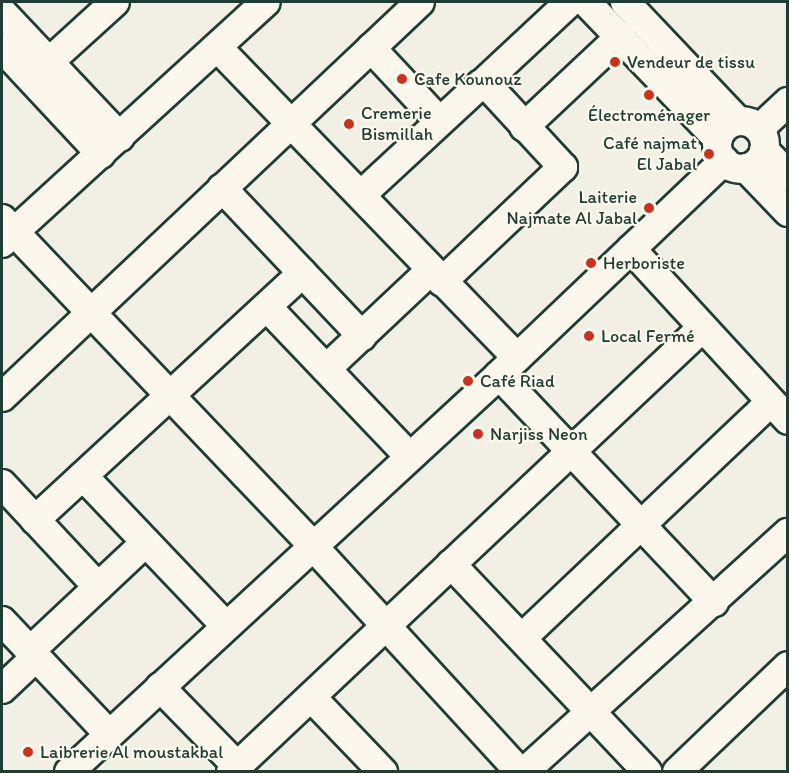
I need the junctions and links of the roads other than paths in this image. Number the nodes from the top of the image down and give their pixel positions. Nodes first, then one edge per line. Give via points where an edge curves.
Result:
1 (114, 2) edge
2 (266, 2) edge
3 (420, 2) edge
4 (570, 2) edge
5 (586, 2) edge
6 (625, 2) edge
7 (2, 12) edge
8 (621, 37) junction
9 (217, 47) junction
10 (2, 48) edge
11 (371, 48) junction
12 (49, 62) junction
13 (483, 83) junction
14 (788, 102) edge
15 (439, 121) junction
16 (292, 122) junction
17 (524, 127) junction
18 (741, 145) junction
19 (110, 146) junction
20 (788, 175) edge
21 (222, 188) junction
22 (361, 195) junction
23 (788, 212) edge
24 (6, 232) edge
25 (631, 249) junction
26 (303, 273) junction
27 (436, 276) junction
28 (267, 307) junction
29 (90, 311) junction
30 (702, 328) junction
31 (362, 336) junction
32 (508, 367) junction
33 (326, 369) junction
34 (170, 396) junction
35 (2, 397) edge
36 (779, 411) edge
37 (571, 451) junction
38 (409, 456) junction
39 (82, 476) junction
40 (2, 484) edge
41 (35, 520) junction
42 (640, 524) junction
43 (788, 533) edge
44 (146, 542) junction
45 (311, 544) junction
46 (451, 564) junction
47 (99, 586) junction
48 (714, 602) junction
49 (2, 621) edge
50 (226, 626) junction
51 (386, 626) junction
52 (522, 638) junction
53 (33, 654) junction
54 (788, 666) edge
55 (160, 687) junction
56 (2, 689) edge
57 (312, 698) junction
58 (595, 712) junction
59 (109, 734) junction
60 (234, 769) edge
61 (377, 769) edge
62 (69, 771) edge
63 (522, 771) edge
64 (648, 771) edge
65 (677, 771) edge

1 - 12 street
2 - 9 street
3 - 11 street
4 - 13 street
5 - 8 street
6 - 18 street
7 - 12 street
8 - 17 street
8 - 18 street
9 - 16 street
9 - 19 street
10 - 19 street
11 - 15 street
11 - 16 street
12 - 19 street
13 - 15 street
13 - 17 street
14 - 18 street
15 - 22 street
16 - 21 street
16 - 22 street
17 - 27 street via 563,167
18 - 20 street
18 - 23 street
18 - 25 street
19 - 24 street
21 - 26 street
21 - 29 street
22 - 27 street
24 - 29 street
25 - 30 street
25 - 32 street
26 - 28 street
26 - 31 street
27 - 31 street
27 - 32 street
28 - 33 street
28 - 34 street
29 - 34 street
29 - 35 street
30 - 36 street
30 - 37 street
31 - 33 street
32 - 37 street
32 - 38 street
33 - 38 street
34 - 39 street
34 - 45 street
36 - 42 street
37 - 42 street
37 - 46 street
38 - 45 street
39 - 41 street
39 - 44 street
40 - 41 street
41 - 47 street
42 - 48 street
42 - 52 street
43 - 48 street
44 - 47 street
44 - 50 street
45 - 50 street
45 - 51 street
46 - 51 street
46 - 52 street
47 - 53 street
48 - 58 street
49 - 53 street
50 - 55 street
51 - 57 street
51 - 63 street
52 - 58 street
53 - 56 street
53 - 59 street
54 - 65 street
55 - 59 street
55 - 60 street
57 - 60 street
57 - 61 street
58 - 63 street
58 - 64 street
59 - 62 street

